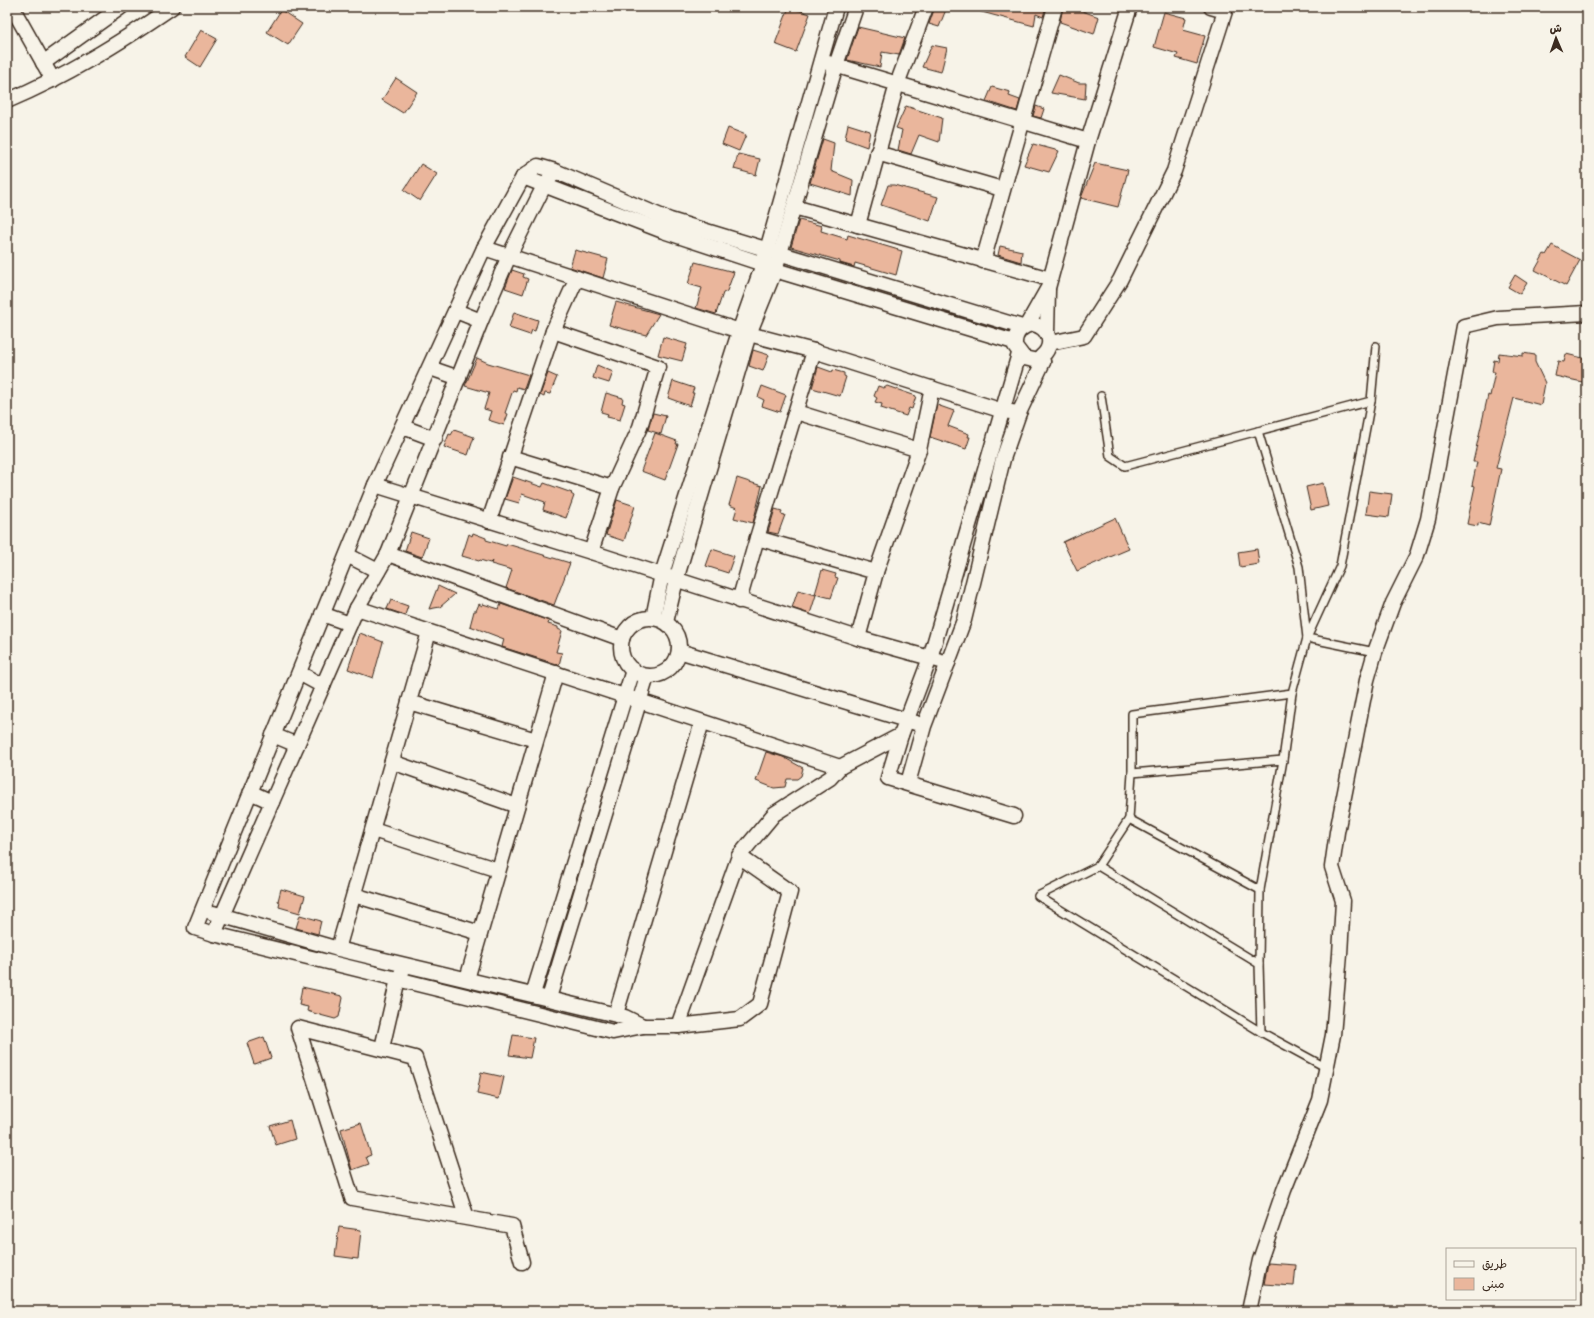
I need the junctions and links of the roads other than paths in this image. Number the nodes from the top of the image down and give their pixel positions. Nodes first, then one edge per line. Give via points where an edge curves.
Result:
1 (11, 7) edge
2 (121, 7) edge
3 (172, 7) edge
4 (836, 7) edge
5 (856, 7) edge
6 (926, 7) edge
7 (1055, 7) edge
8 (1130, 7) edge
9 (1211, 7) edge
10 (7, 8) edge
11 (820, 61) junction
12 (43, 63) junction
13 (836, 65) junction
14 (53, 80) junction
15 (897, 84) junction
16 (7, 102) edge
17 (1021, 121) junction
18 (1088, 141) junction
19 (878, 153) junction
20 (555, 171) junction
21 (523, 177) junction
22 (544, 186) junction
23 (1002, 189) junction
24 (794, 207) junction
25 (858, 225) junction
26 (484, 248) junction
27 (773, 252) junction
28 (508, 256) junction
29 (982, 260) junction
30 (769, 267) junction
31 (577, 278) junction
32 (1049, 283) junction
33 (456, 311) junction
34 (1587, 313) edge
35 (481, 321) junction
36 (1024, 326) junction
37 (744, 331) junction
38 (553, 332) junction
39 (1048, 338) junction
40 (1376, 346) dead end
41 (1017, 348) junction
42 (814, 352) junction
43 (1043, 362) junction
44 (430, 368) junction
45 (459, 378) junction
46 (932, 388) junction
47 (1101, 396) dead end
48 (1371, 401) junction
49 (1003, 411) junction
50 (796, 412) junction
51 (1019, 413) junction
52 (403, 426) junction
53 (1258, 431) junction
54 (435, 438) junction
55 (919, 450) junction
56 (510, 457) junction
57 (375, 485) junction
58 (612, 488) junction
59 (412, 496) junction
60 (489, 520) junction
61 (756, 538) junction
62 (591, 552) junction
63 (388, 554) junction
64 (347, 555) junction
65 (378, 571) junction
66 (876, 572) junction
67 (662, 574) junction
68 (676, 580) junction
69 (739, 601) junction
70 (357, 608) junction
71 (322, 614) junction
72 (653, 618) junction
73 (666, 622) junction
74 (350, 624) junction
75 (429, 632) junction
76 (858, 638) junction
77 (1307, 638) junction
78 (622, 639) junction
79 (679, 651) junction
80 (1375, 652) junction
81 (930, 658) junction
82 (948, 663) junction
83 (633, 670) junction
84 (299, 673) junction
85 (556, 674) junction
86 (647, 676) junction
87 (323, 686) junction
88 (1292, 693) junction
89 (625, 696) junction
90 (639, 701) junction
91 (409, 702) junction
92 (907, 720) junction
93 (702, 722) junction
94 (924, 726) junction
95 (273, 735) junction
96 (901, 735) junction
97 (536, 740) junction
98 (297, 745) junction
99 (1283, 760) junction
100 (392, 762) junction
101 (840, 767) junction
102 (1132, 773) junction
103 (908, 784) junction
104 (250, 792) junction
105 (272, 802) junction
106 (517, 806) junction
107 (1014, 816) dead end
108 (1129, 818) junction
109 (372, 830) junction
110 (739, 856) junction
111 (1098, 866) junction
112 (498, 870) junction
113 (1260, 890) junction
114 (354, 895) junction
115 (202, 909) junction
116 (222, 915) junction
117 (480, 933) junction
118 (214, 934) junction
119 (338, 949) junction
120 (1259, 964) junction
121 (406, 965) junction
122 (398, 979) junction
123 (467, 979) junction
124 (533, 994) junction
125 (549, 998) junction
126 (616, 1014) junction
127 (643, 1026) junction
128 (678, 1026) junction
129 (1261, 1032) junction
130 (382, 1048) junction
131 (1327, 1068) junction
132 (467, 1218) junction
133 (522, 1262) dead end
134 (1249, 1311) edge

1 - 10 street
1 - 12 street
2 - 12 street
3 - 14 street via 106,51
4 - 11 street
5 - 13 street
6 - 15 street
7 - 17 street
8 - 18 street
9 - 39 street via 1225,11 1174,171 1120,280 1084,336
11 - 13 street
11 - 27 street
12 - 14 street
13 - 15 street
13 - 24 street
14 - 16 street
15 - 17 street
15 - 19 street
17 - 18 street
17 - 23 street
18 - 32 street
19 - 23 street
19 - 25 street
20 - 21 street via 538,166
20 - 22 street
20 - 27 street via 670,220
21 - 22 street
21 - 26 street
22 - 28 street
22 - 30 street
23 - 29 street
24 - 25 street
24 - 27 street
25 - 29 street
26 - 28 street
26 - 33 street
27 - 30 street
27 - 36 street
28 - 31 street
28 - 35 street
29 - 32 street
30 - 37 street
30 - 41 street
31 - 37 street
31 - 38 street
32 - 36 street
32 - 39 street
33 - 35 street
33 - 44 street
34 - 80 street via 1498,318 1464,326 1428,519 1417,555 1393,603
35 - 45 street
36 - 39 street via 1038,326
36 - 41 street via 1015,336
37 - 42 street
37 - 67 street
37 - 68 street
38 - 56 street
38 - 58 street via 658,367 640,427
39 - 43 street via 1045,354 1041,357
40 - 48 lane
41 - 43 street via 1024,358
41 - 49 street
42 - 46 street
42 - 50 street
43 - 51 street
44 - 45 street
44 - 52 street
45 - 54 street
46 - 49 street
46 - 55 street
47 - 53 lane via 1110,456 1125,466
48 - 53 lane
48 - 77 lane via 1340,566
49 - 51 street
49 - 81 street
50 - 55 street
50 - 61 street
51 - 82 street via 1003,459 964,620
52 - 54 street
52 - 57 street
53 - 77 lane via 1299,567
54 - 59 street
55 - 66 street
56 - 58 street
56 - 60 street
57 - 59 street
57 - 64 street
58 - 62 street
59 - 60 street
59 - 63 street
60 - 62 street
61 - 66 street
61 - 69 street
62 - 67 street
63 - 65 street
63 - 78 street
64 - 65 street
64 - 71 street
65 - 70 street
66 - 76 street
67 - 68 street
67 - 72 street
68 - 69 street
68 - 73 street
69 - 76 street
70 - 74 street
70 - 75 street
71 - 74 street
71 - 84 street
72 - 73 street
72 - 78 street via 642,618 633,622
73 - 79 street via 676,633
74 - 87 street
75 - 85 street
75 - 91 street
76 - 81 street
77 - 80 lane
77 - 88 lane
78 - 83 street via 621,651 625,662
79 - 86 street via 674,663 664,672
79 - 92 street
80 - 131 street via 1367,680 1332,867 1343,901 1333,1035
81 - 82 street
81 - 92 street
82 - 94 street
83 - 86 street
83 - 89 street
84 - 87 street
84 - 95 street
85 - 89 street
85 - 97 street
86 - 90 street
87 - 98 street
88 - 99 lane
88 - 102 lane via 1132,714
89 - 90 street
89 - 124 street
90 - 93 street
90 - 125 street
91 - 97 street
91 - 100 street
92 - 94 street
92 - 96 street
93 - 101 street
93 - 126 street
94 - 103 street
95 - 98 street
95 - 104 street
96 - 101 street
96 - 103 street via 888,778
97 - 106 street
98 - 105 street
99 - 102 lane
99 - 113 lane
100 - 106 street
100 - 109 street
101 - 110 street via 830,778 774,814
102 - 108 lane
103 - 107 street
104 - 105 street
104 - 115 street
105 - 116 street
106 - 112 street
108 - 111 lane
108 - 113 lane
109 - 112 street
109 - 114 street
110 - 128 street
110 - 128 street via 790,892 760,1004 740,1019
111 - 120 lane
111 - 129 lane via 1038,896
112 - 117 street
113 - 120 lane
114 - 117 street
114 - 119 street
115 - 116 street
115 - 118 street via 195,928
116 - 118 street
116 - 119 street
117 - 123 street
118 - 122 street
119 - 121 street
120 - 129 lane
121 - 122 street
121 - 123 street
122 - 127 street via 613,1032
122 - 130 street
123 - 124 street
124 - 125 street
125 - 126 street
126 - 127 street
127 - 128 street
129 - 131 lane
130 - 132 street via 415,1058
130 - 132 street via 298,1028 352,1198
131 - 134 street via 1320,1100 1284,1190 1260,1260
132 - 133 street via 512,1226

